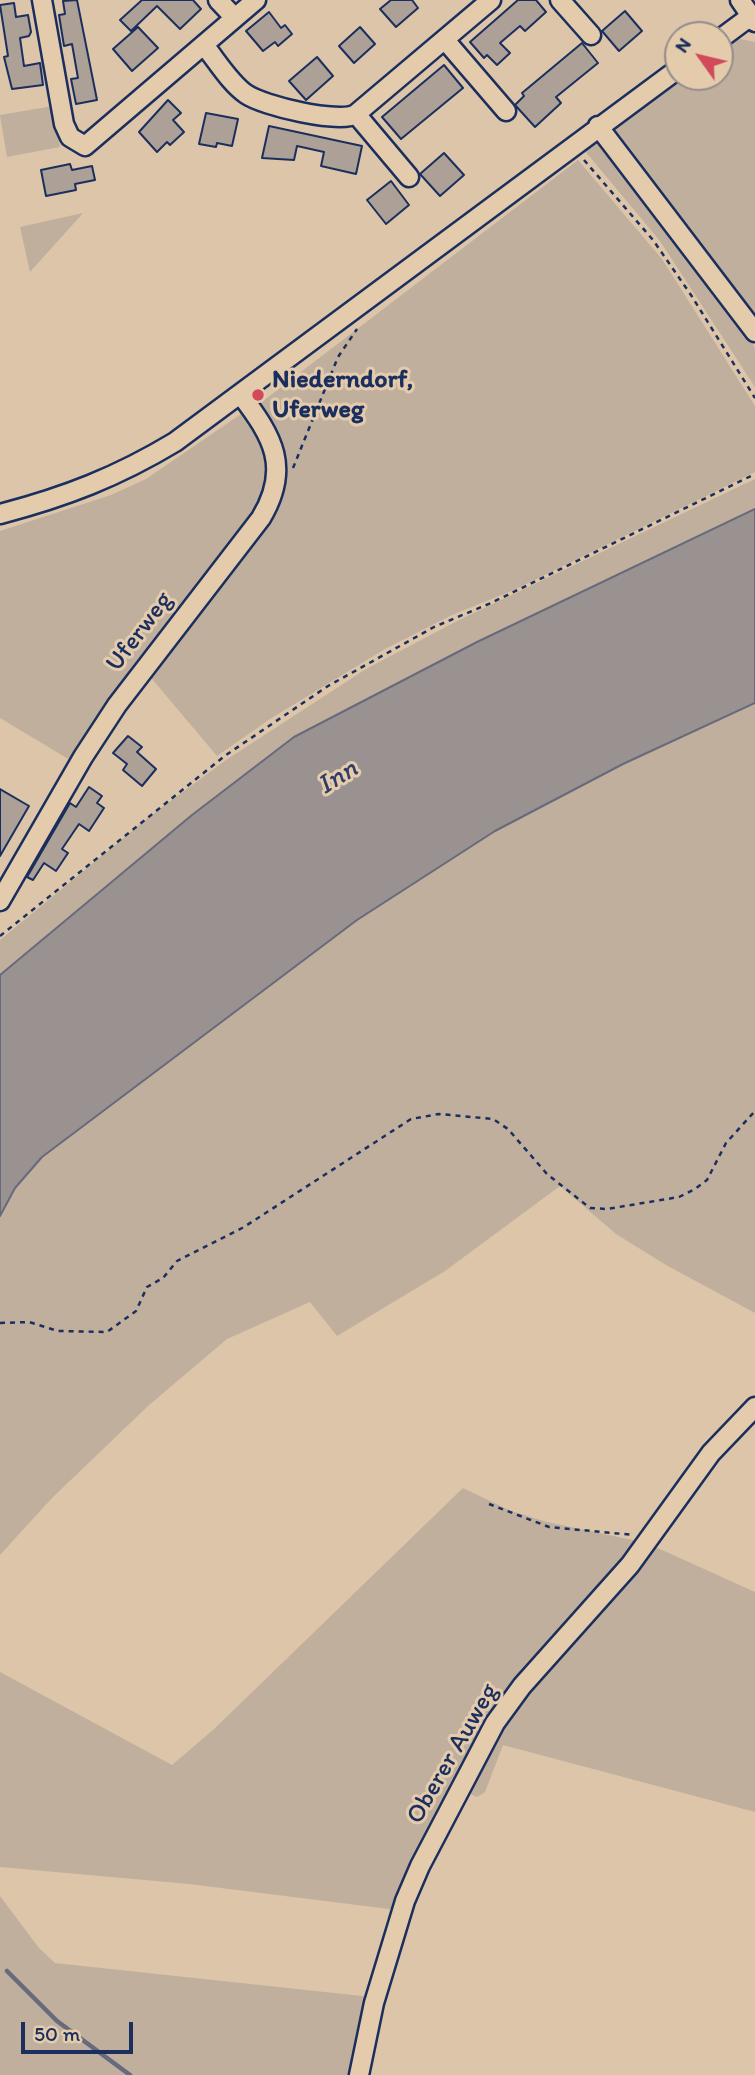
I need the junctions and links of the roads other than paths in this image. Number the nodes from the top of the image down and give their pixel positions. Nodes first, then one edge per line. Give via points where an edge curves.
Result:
1 (43, 0) edge
2 (218, 0) edge
3 (256, 0) edge
4 (491, 0) edge
5 (560, 0) edge
6 (740, 0) edge
7 (235, 18) junction
8 (753, 19) edge
9 (734, 31) edge
10 (591, 35) dead end
11 (445, 40) junction
12 (204, 45) junction
13 (664, 79) edge
14 (506, 111) dead end
15 (356, 114) junction
16 (598, 126) junction
17 (410, 177) dead end
18 (755, 332) edge
19 (242, 396) junction
20 (0, 514) edge
21 (0, 901) edge
22 (755, 1407) edge
23 (359, 2075) edge

1 - 12 street via 64,124 70,137 82,145 92,143
2 - 7 street
3 - 7 street
4 - 11 street
5 - 10 street
6 - 8 street
7 - 12 street
8 - 9 street
11 - 14 street
11 - 15 street
12 - 15 street via 256,101 336,117
13 - 16 street
15 - 17 street
16 - 18 street
16 - 19 street
19 - 20 street via 115,477
19 - 21 street, Uferweg via 276,454 272,497 117,705
22 - 23 street, Oberer Auweg via 711,1453 604,1597 522,1686 495,1723 405,1901 374,2003

